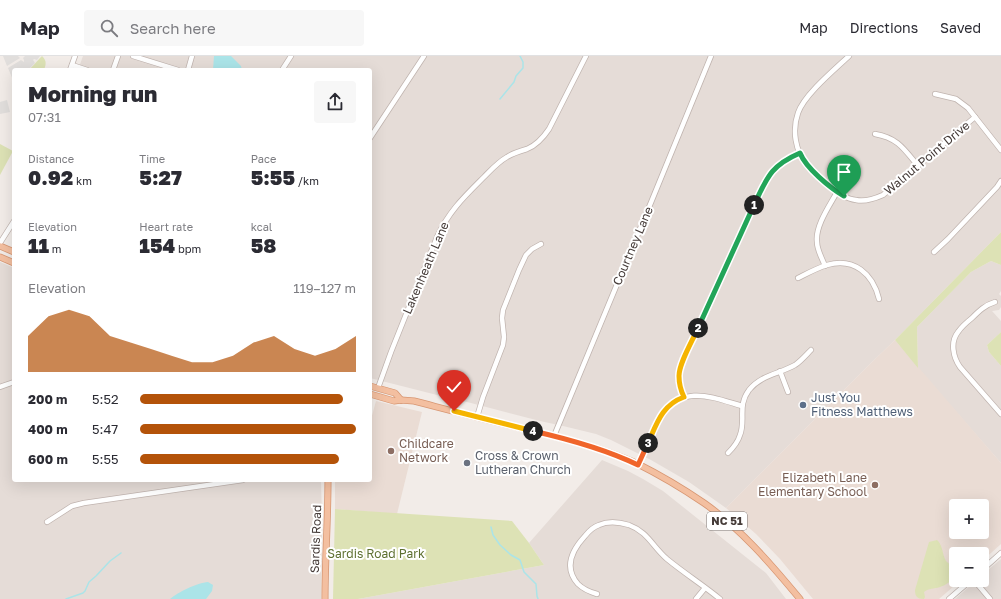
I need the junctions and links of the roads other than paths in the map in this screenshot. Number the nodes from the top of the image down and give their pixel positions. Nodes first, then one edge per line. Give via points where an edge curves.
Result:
1 (75, 56) edge
2 (118, 56) edge
3 (133, 56) edge
4 (192, 56) edge
5 (291, 56) edge
6 (424, 56) edge
7 (586, 56) edge
8 (711, 56) edge
9 (849, 56) edge
10 (71, 67) edge
11 (114, 68) edge
12 (172, 68) edge
13 (189, 68) edge
14 (283, 68) edge
15 (934, 94) dead end
16 (975, 117) junction
17 (875, 134) dead end
18 (372, 135) edge
19 (1001, 150) edge
20 (800, 153) junction
21 (918, 166) junction
22 (1001, 181) edge
23 (837, 192) junction
24 (12, 224) edge
25 (0, 243) edge
26 (541, 244) dead end
27 (0, 246) edge
28 (12, 251) edge
29 (934, 252) dead end
30 (0, 257) edge
31 (12, 262) edge
32 (824, 266) junction
33 (798, 278) dead end
34 (879, 299) dead end
35 (995, 302) dead end
36 (811, 350) dead end
37 (780, 371) junction
38 (12, 383) edge
39 (372, 386) edge
40 (0, 387) edge
41 (378, 388) junction
42 (788, 392) dead end
43 (372, 395) edge
44 (684, 397) junction
45 (401, 400) junction
46 (742, 406) junction
47 (1000, 410) edge
48 (477, 417) junction
49 (554, 436) junction
50 (728, 453) dead end
51 (638, 465) junction
52 (229, 482) edge
53 (328, 482) edge
54 (47, 522) dead end
55 (1001, 553) edge
56 (989, 564) edge
57 (963, 587) edge
58 (980, 587) edge
59 (705, 588) junction
60 (597, 594) dead end
61 (325, 599) edge
62 (696, 599) edge
63 (720, 599) edge
64 (800, 599) edge
65 (949, 599) edge
66 (990, 599) edge

1 - 10 street
2 - 11 street
3 - 12 street
4 - 13 street
5 - 14 street
6 - 18 street
7 - 41 street, Lakenheath Lane via 543,138 533,146 501,161 465,196 445,221 393,345
8 - 49 street, Courtney Lane
9 - 20 street, Walnut Point Drive via 813,91 799,109 795,132
15 - 16 street via 956,100 968,108
16 - 19 street
16 - 21 street, Walnut Point Drive
17 - 21 street via 890,138 899,144
20 - 23 street, Walnut Point Drive via 810,168
20 - 44 street via 780,164 766,180 681,365 679,382
21 - 23 street, Walnut Point Drive via 883,195 875,198 849,199
22 - 29 street
23 - 32 street via 822,220 817,236 816,242
24 - 25 street
26 - 48 street via 526,255 503,310 503,345
27 - 28 main road
30 - 31 main road
32 - 33 street
32 - 34 street via 842,263 866,273 877,290
35 - 47 street via 984,307 960,329 953,347 960,367
36 - 37 street via 796,364
37 - 42 street
37 - 46 street via 755,384
38 - 40 street
39 - 41 main road, NC 51
41 - 45 main road, NC 51 via 395,393
43 - 45 main road, NC 51 via 394,401
44 - 46 street via 707,396
44 - 51 street via 664,411
45 - 48 main road, NC 51
46 - 50 street via 741,434 736,445
48 - 49 main road, NC 51
49 - 51 main road, NC 51 via 603,450
51 - 64 main road, NC 51 via 672,482 730,523 773,566
52 - 54 street via 84,503 72,506
53 - 61 main road, Sardis Road
55 - 56 street
57 - 65 street
58 - 66 street
59 - 60 street via 667,559 639,530 621,523 608,523 598,525 588,532 574,548 570,561 572,574 578,584
59 - 62 street
59 - 63 street

